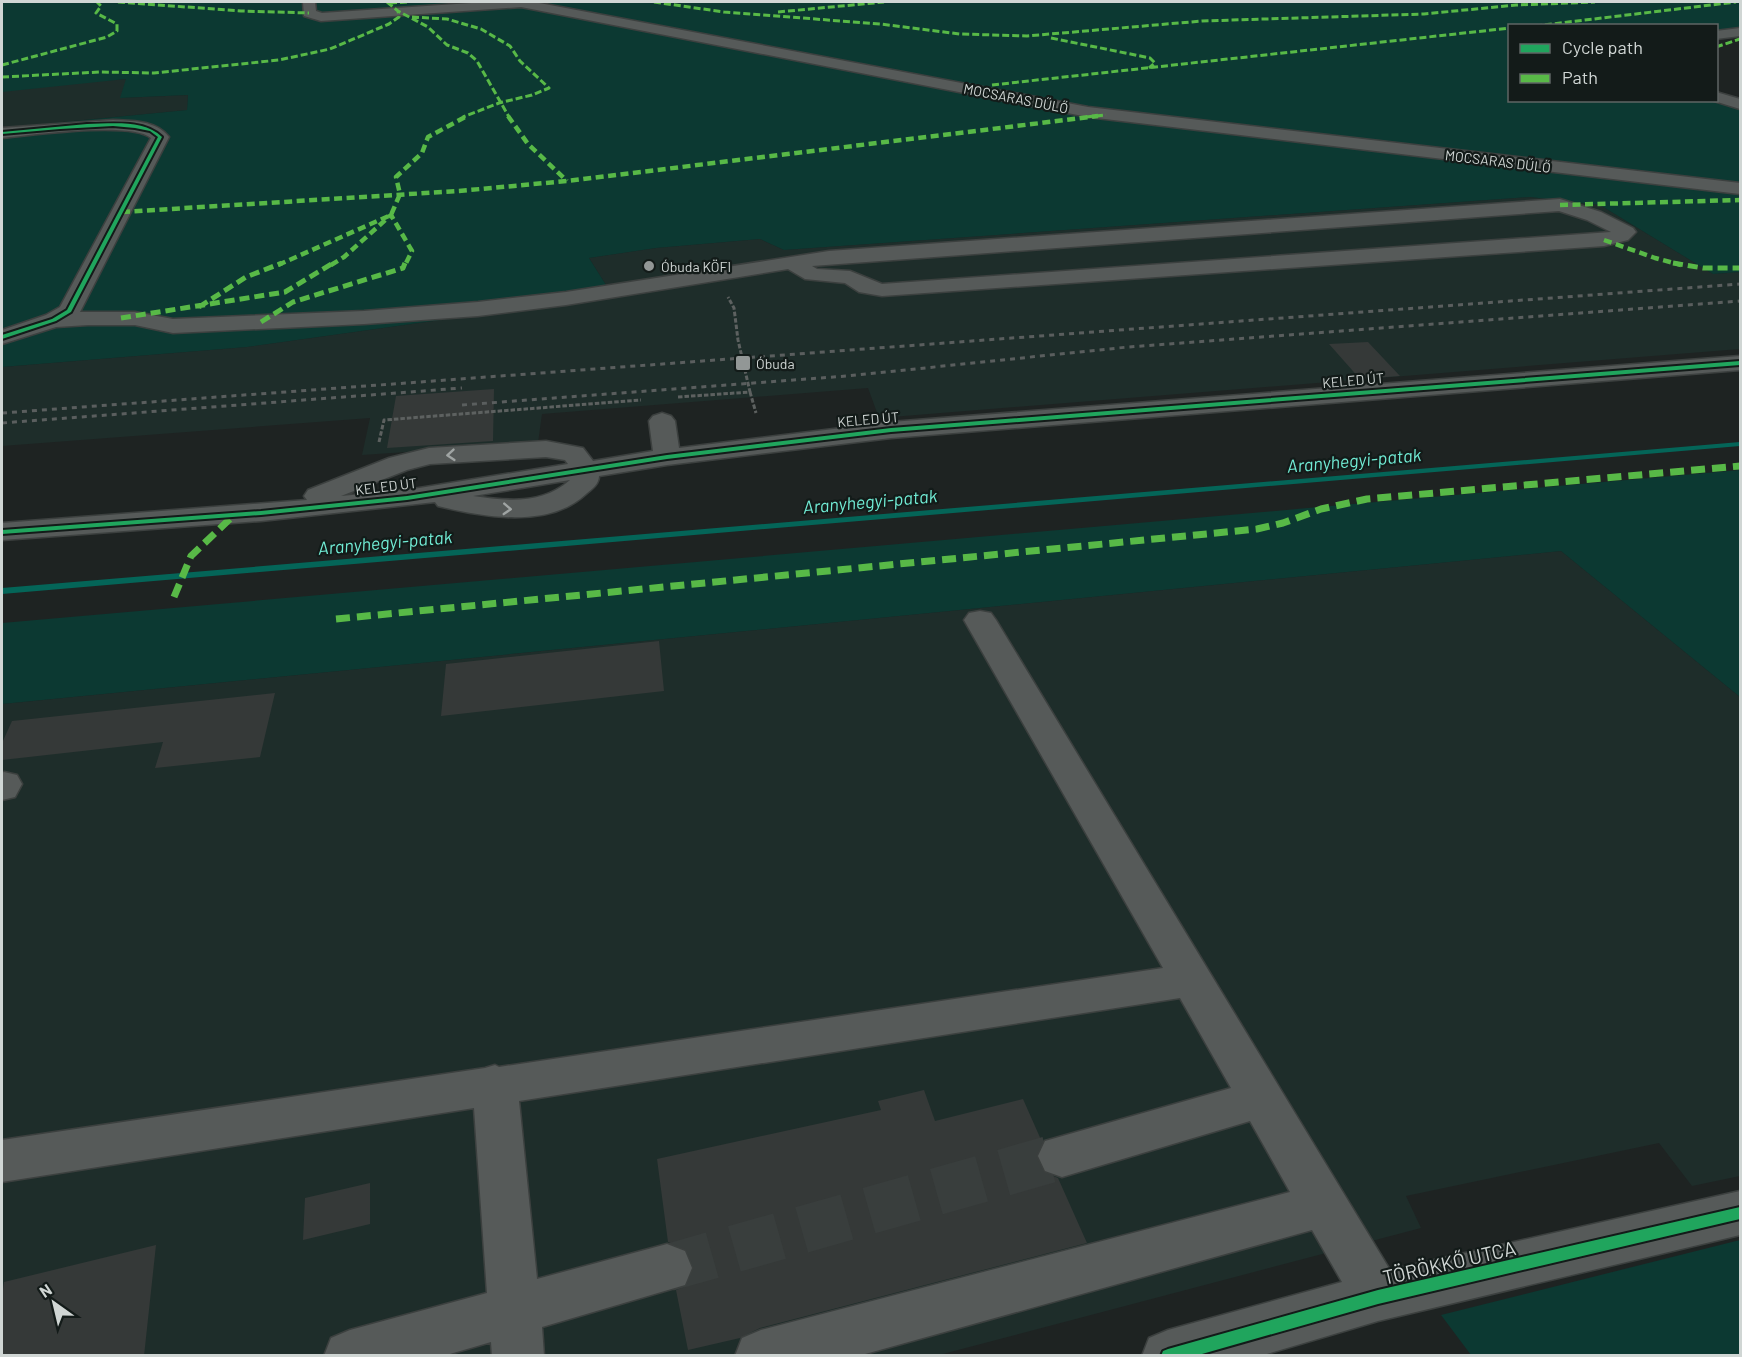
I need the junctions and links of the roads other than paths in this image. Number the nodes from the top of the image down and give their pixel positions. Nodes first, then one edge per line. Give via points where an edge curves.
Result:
1 (309, 2) edge
2 (1740, 32) edge
3 (1718, 35) edge
4 (1718, 99) edge
5 (1740, 105) edge
6 (2, 133) edge
7 (1740, 189) edge
8 (1112, 218) dead end
9 (1215, 230) junction
10 (886, 234) dead end
11 (791, 262) junction
12 (54, 320) junction
13 (2, 338) edge
14 (1740, 363) edge
15 (665, 410) road end
16 (667, 457) junction
17 (585, 469) junction
18 (261, 513) junction
19 (2, 532) edge
20 (980, 620) dead end
21 (1192, 980) junction
22 (495, 1084) junction
23 (1262, 1098) junction
24 (1062, 1156) tunnel mouth
25 (2, 1161) edge
26 (1325, 1205) junction
27 (1740, 1213) edge
28 (667, 1268) tunnel mouth
29 (1378, 1297) junction
30 (516, 1332) edge
31 (1193, 1352) edge
32 (350, 1356) edge
33 (761, 1356) edge

1 - 7 street, MOCSARAS DŰLŐ via 309,13 321,17 521,3 1088,112
2 - 3 street
4 - 5 street
6 - 12 street via 110,125 147,128 160,134 80,294 69,311
8 - 9 street
9 - 11 street
9 - 11 street via 1560,205 1588,213 1626,232 1604,240 882,290 850,277 812,274
10 - 11 street
11 - 12 street via 734,273 712,266 452,311 173,326 121,318
12 - 13 street
14 - 16 street, KELED ÚT via 891,430
15 - 16 street
16 - 17 street, KELED ÚT
17 -> 18 street via 574,454 546,449 429,456
17 - 18 street, KELED ÚT via 585,481 580,487 538,507 500,509 407,498
18 - 19 street, KELED ÚT
20 - 21 street
21 - 22 street
21 - 23 street
22 - 25 street
22 - 30 street
23 - 24 street
23 - 26 street
26 - 29 street
26 - 33 street
27 - 29 street, TÖRÖKKŐ UTCA
28 - 30 street
29 - 31 street, TÖRÖKKŐ UTCA
30 - 32 street

